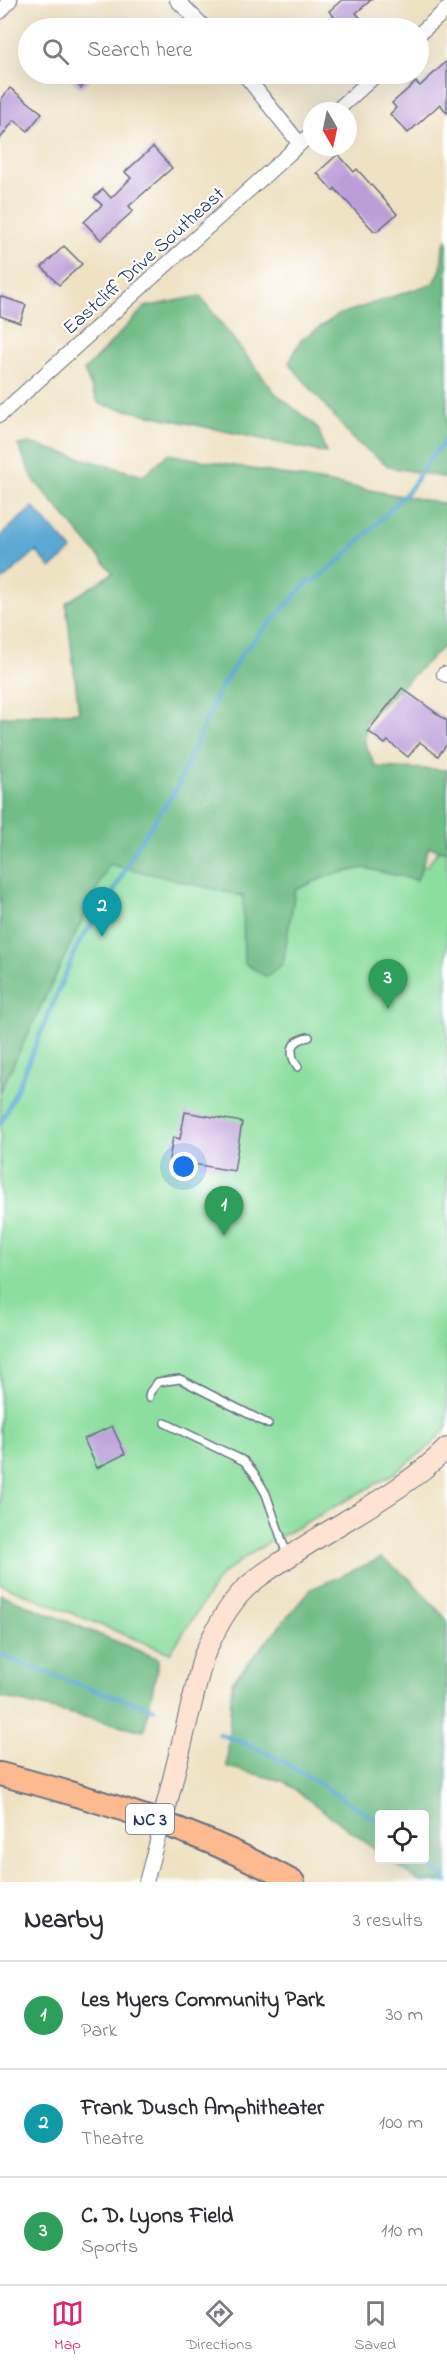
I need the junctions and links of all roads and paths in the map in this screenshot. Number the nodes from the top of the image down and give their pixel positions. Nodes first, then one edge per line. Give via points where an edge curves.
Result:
1 (10, 0) edge
2 (177, 0) edge
3 (447, 9) edge
4 (0, 12) edge
5 (195, 18) edge
6 (429, 26) edge
7 (252, 84) edge
8 (366, 84) edge
9 (346, 102) edge
10 (303, 141) edge
11 (300, 144) junction
12 (0, 416) edge
13 (309, 1037) dead end
14 (298, 1067) dead end
15 (149, 1397) dead end
16 (165, 1423) dead end
17 (268, 1424) dead end
18 (447, 1448) edge
19 (287, 1558) junction
20 (0, 1774) edge
21 (162, 1823) junction
22 (146, 1882) edge
23 (293, 1882) edge

1 - 4 street
2 - 5 street
3 - 6 street
7 - 11 street
8 - 9 street
10 - 11 street, Eastcliff Drive Southeast
11 - 12 street, Eastcliff Drive Southeast
13 - 14 lane via 294,1044 291,1053
15 - 17 lane via 158,1382 180,1379
16 - 19 lane via 244,1461 266,1494
18 - 19 street via 406,1483
19 - 21 street via 239,1595 214,1632 202,1658
20 - 21 main road, NC 3
21 - 22 street
21 - 23 main road, NC 3

